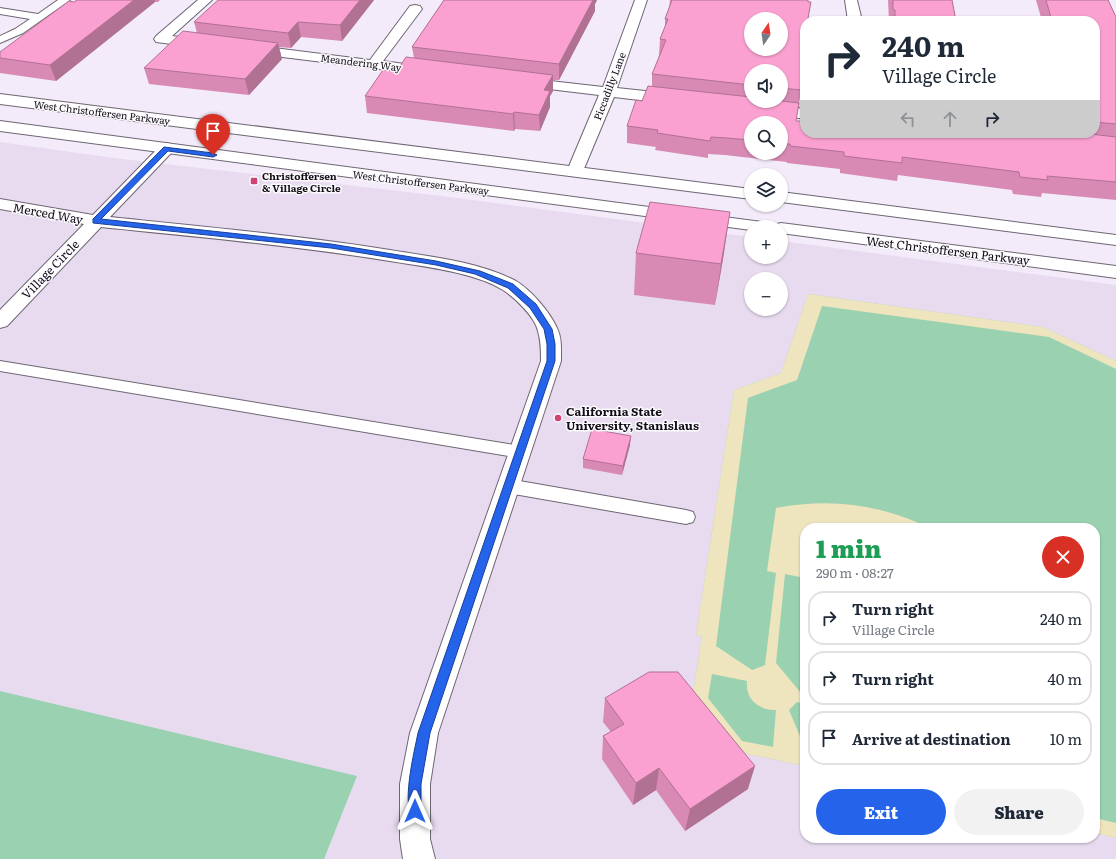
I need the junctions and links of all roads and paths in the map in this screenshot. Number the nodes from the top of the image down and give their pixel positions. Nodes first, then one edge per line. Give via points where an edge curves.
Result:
1 (64, 0) edge
2 (206, 0) edge
3 (641, 0) edge
4 (851, 0) edge
5 (415, 9) dead end
6 (0, 12) edge
7 (855, 16) edge
8 (40, 17) junction
9 (0, 40) edge
10 (221, 46) edge
11 (236, 47) edge
12 (374, 64) junction
13 (445, 73) edge
14 (507, 80) edge
15 (608, 92) junction
16 (0, 100) edge
17 (687, 100) edge
18 (750, 108) edge
19 (800, 113) edge
20 (0, 126) edge
21 (167, 148) junction
22 (575, 172) junction
23 (744, 193) edge
24 (788, 199) edge
25 (0, 204) edge
26 (96, 221) junction
27 (744, 224) edge
28 (788, 229) edge
29 (1116, 240) edge
30 (1116, 272) edge
31 (0, 322) edge
32 (0, 366) edge
33 (520, 452) junction
34 (508, 486) junction
35 (686, 517) dead end
36 (419, 859) edge

1 - 8 lane
2 - 10 street via 161,39
3 - 15 street, Piccadilly Lane
4 - 7 street
5 - 12 street
6 - 8 lane
8 - 9 lane via 19,32
11 - 12 street, Meandering Way
12 - 13 street, Meandering Way
14 - 15 street
15 - 17 street
15 - 22 street, Piccadilly Lane
16 - 22 street, West Christoffersen Parkway
18 - 19 street
20 - 21 street, West Christoffersen Parkway
21 - 26 street, Village Circle
21 - 27 street, West Christoffersen Parkway
22 - 23 street, West Christoffersen Parkway
24 - 29 street
25 - 26 street, Merced Way
26 - 31 street, Village Circle
26 - 33 street, Merced Way via 331,246 477,272 510,286 533,306 548,329 551,344 551,361
28 - 30 street, West Christoffersen Parkway
32 - 33 lane
33 - 34 street, Merced Way
34 - 35 lane
34 - 36 street, Merced Way via 424,733 415,784 415,839

